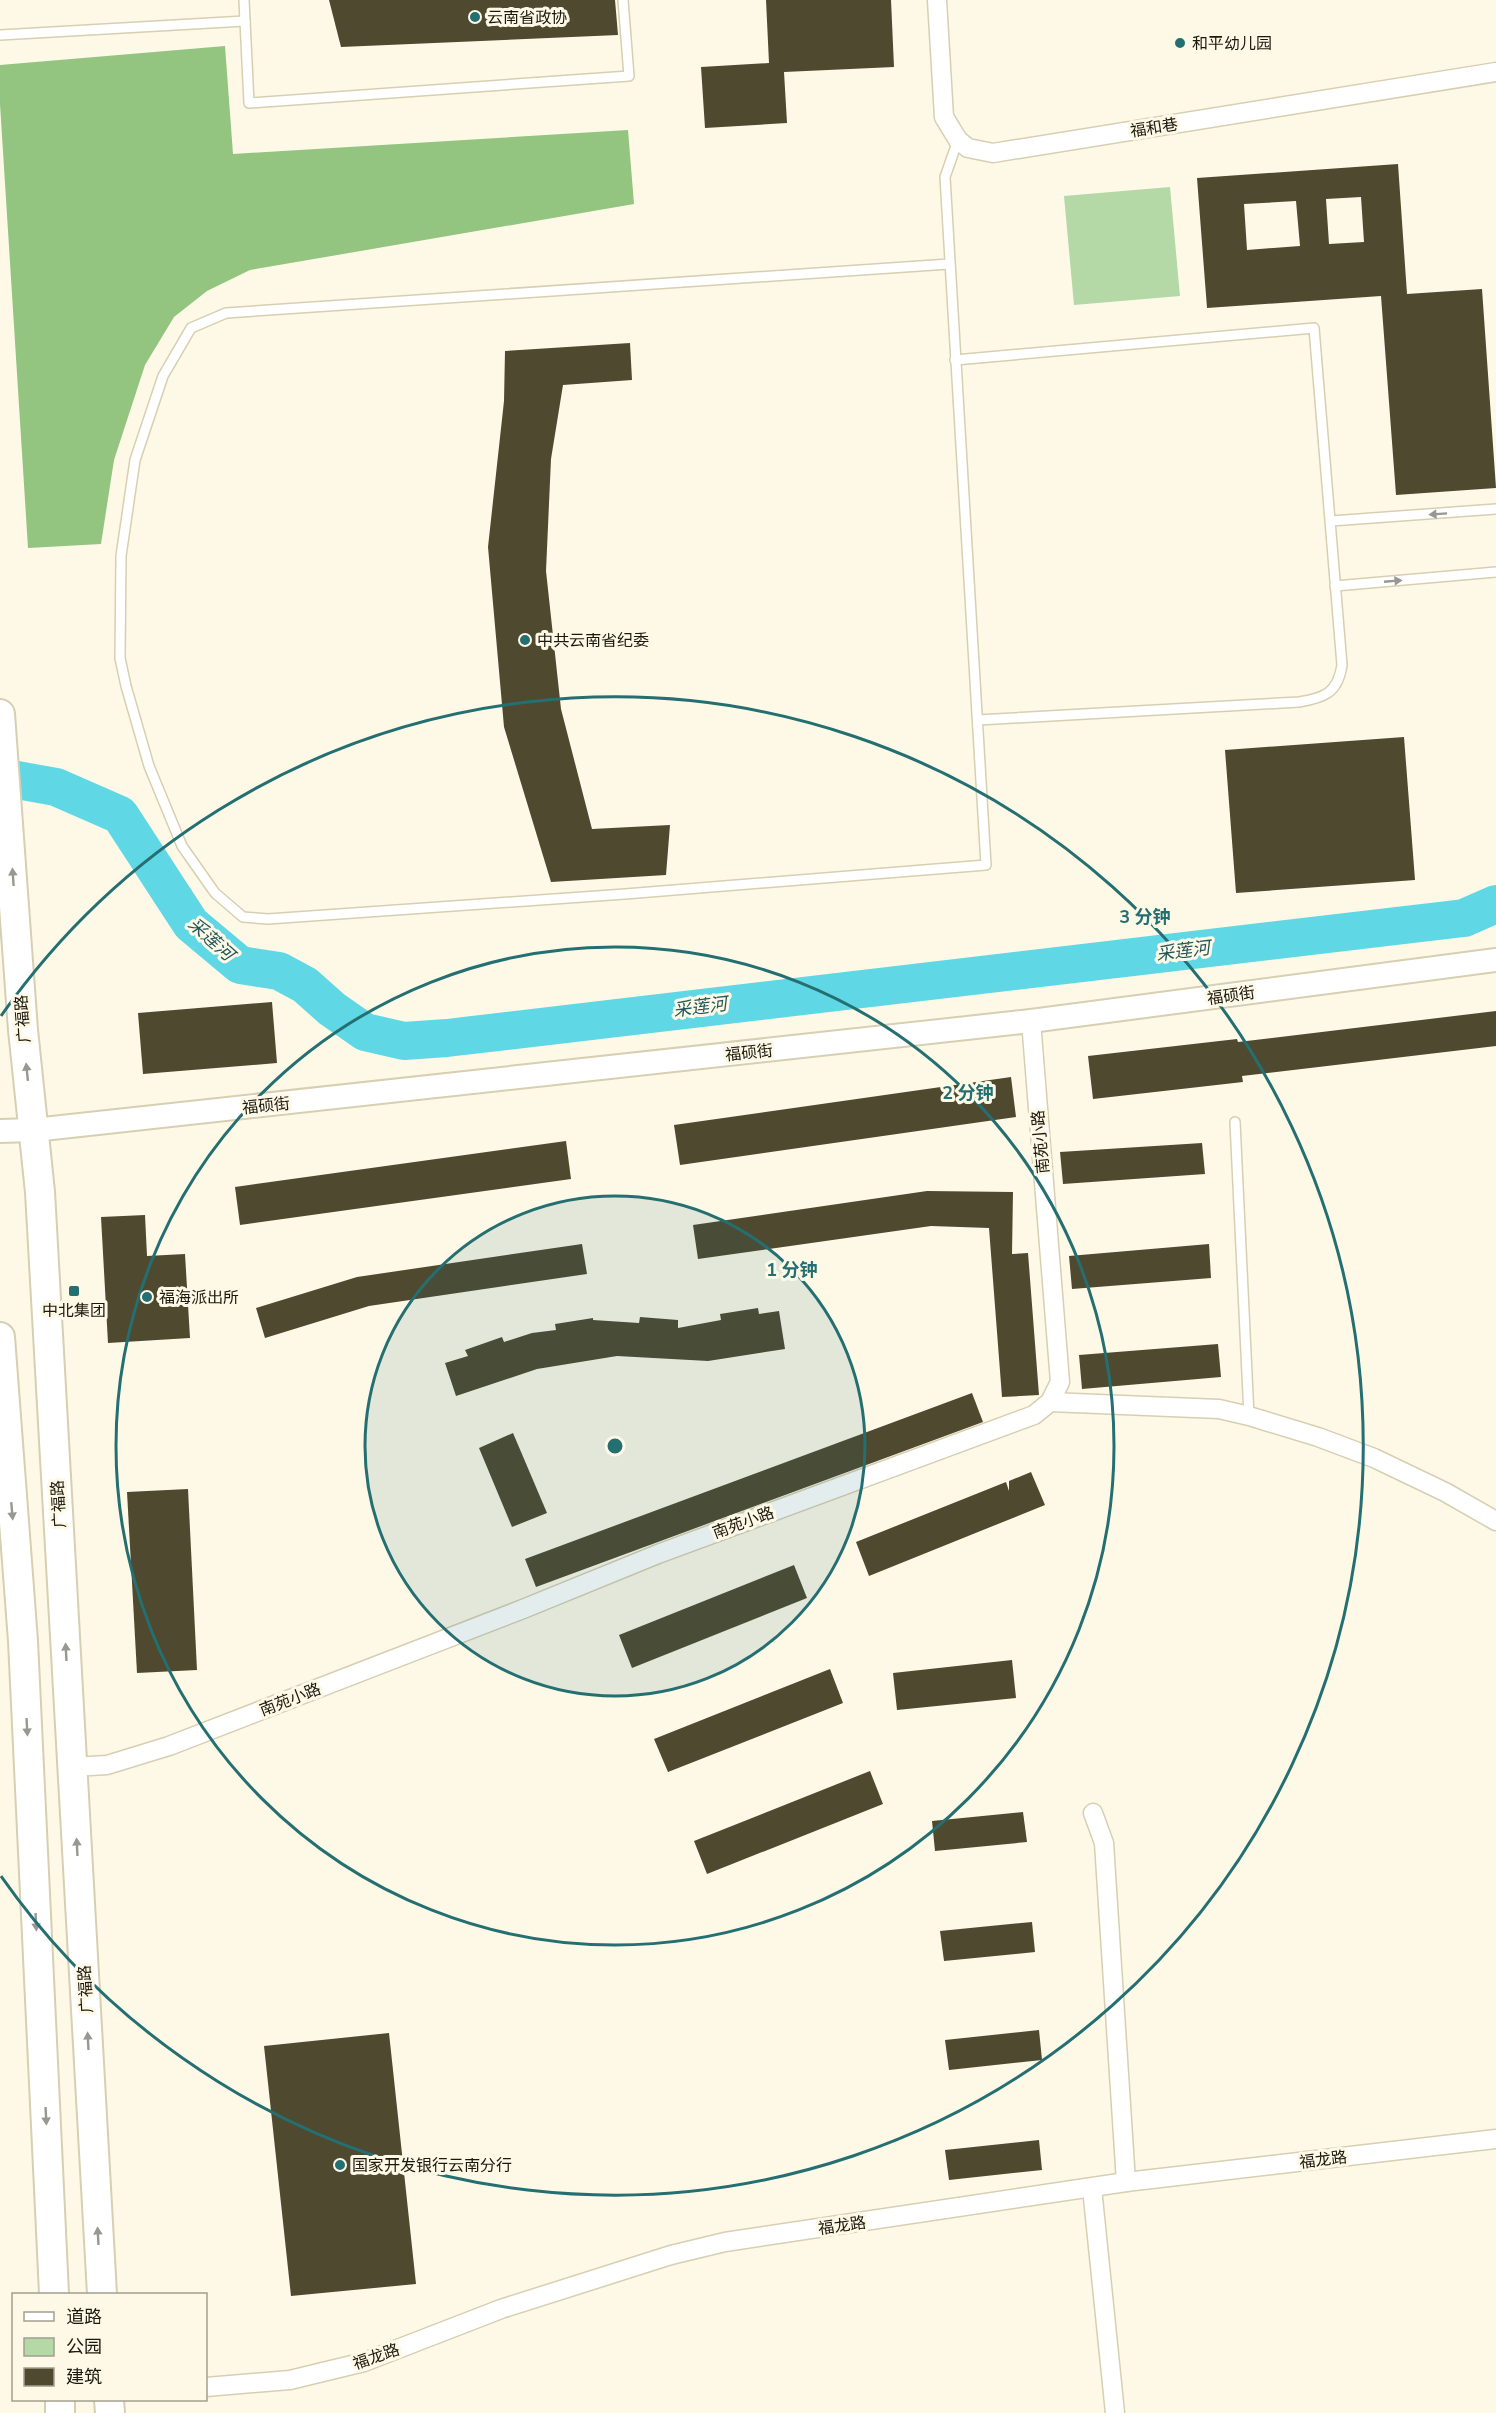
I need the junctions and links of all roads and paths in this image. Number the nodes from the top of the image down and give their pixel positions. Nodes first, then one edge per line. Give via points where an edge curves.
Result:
1 (244, 0) edge
2 (623, 0) edge
3 (937, 0) edge
4 (245, 21) junction
5 (0, 35) edge
6 (1496, 72) edge
7 (958, 140) junction
8 (949, 264) junction
9 (955, 360) junction
10 (1496, 509) edge
11 (1331, 521) junction
12 (1496, 572) edge
13 (1335, 586) junction
14 (0, 720) edge
15 (978, 720) junction
16 (1496, 960) edge
17 (1031, 1021) junction
18 (1235, 1122) dead end
19 (34, 1130) junction
20 (0, 1131) edge
21 (0, 1337) edge
22 (1050, 1402) junction
23 (2, 1412) edge
24 (1249, 1416) junction
25 (1496, 1521) edge
26 (73, 1767) junction
27 (1094, 1813) dead end
28 (1496, 2139) edge
29 (1126, 2182) junction
30 (1092, 2188) junction
31 (54, 2293) edge
32 (102, 2293) edge
33 (207, 2387) edge
34 (1115, 2413) edge

1 - 4 lane
2 - 4 lane via 629,76 249,103
3 - 7 street via 944,117
4 - 5 lane
6 - 7 street, 福和巷 via 993,153 968,148
7 - 8 lane via 945,177
8 - 9 lane
8 - 15 lane via 214,316 191,328 164,376 135,460 121,556 120,658 149,766 182,846 215,893 243,917 268,920 986,865
9 - 11 lane via 1314,328
9 - 15 lane
10 -> 11 lane
11 - 13 lane
13 -> 12 lane
13 - 15 lane via 1342,665 1333,689 1321,698
19 -> 14 main road, 广福路 via 22,1030
16 - 17 street, 福硕街
17 - 19 street, 福硕街
17 - 22 street, 南苑小路 via 1060,1382
18 - 24 lane
19 - 20 street, 福硕街
26 -> 19 main road, 广福路
21 - 23 main road
22 - 24 street via 1219,1409
22 - 26 street, 南苑小路 via 1034,1415 658,1554 169,1746 107,1765
23 -> 31 main road via 23,1641
24 - 25 street via 1374,1458
32 -> 26 main road, 广福路
27 - 29 street via 1104,1843
28 - 29 street, 福龙路
29 - 30 street, 福龙路
30 - 33 street, 福龙路 via 725,2242 671,2255 501,2309 364,2362 290,2380
30 - 34 street

